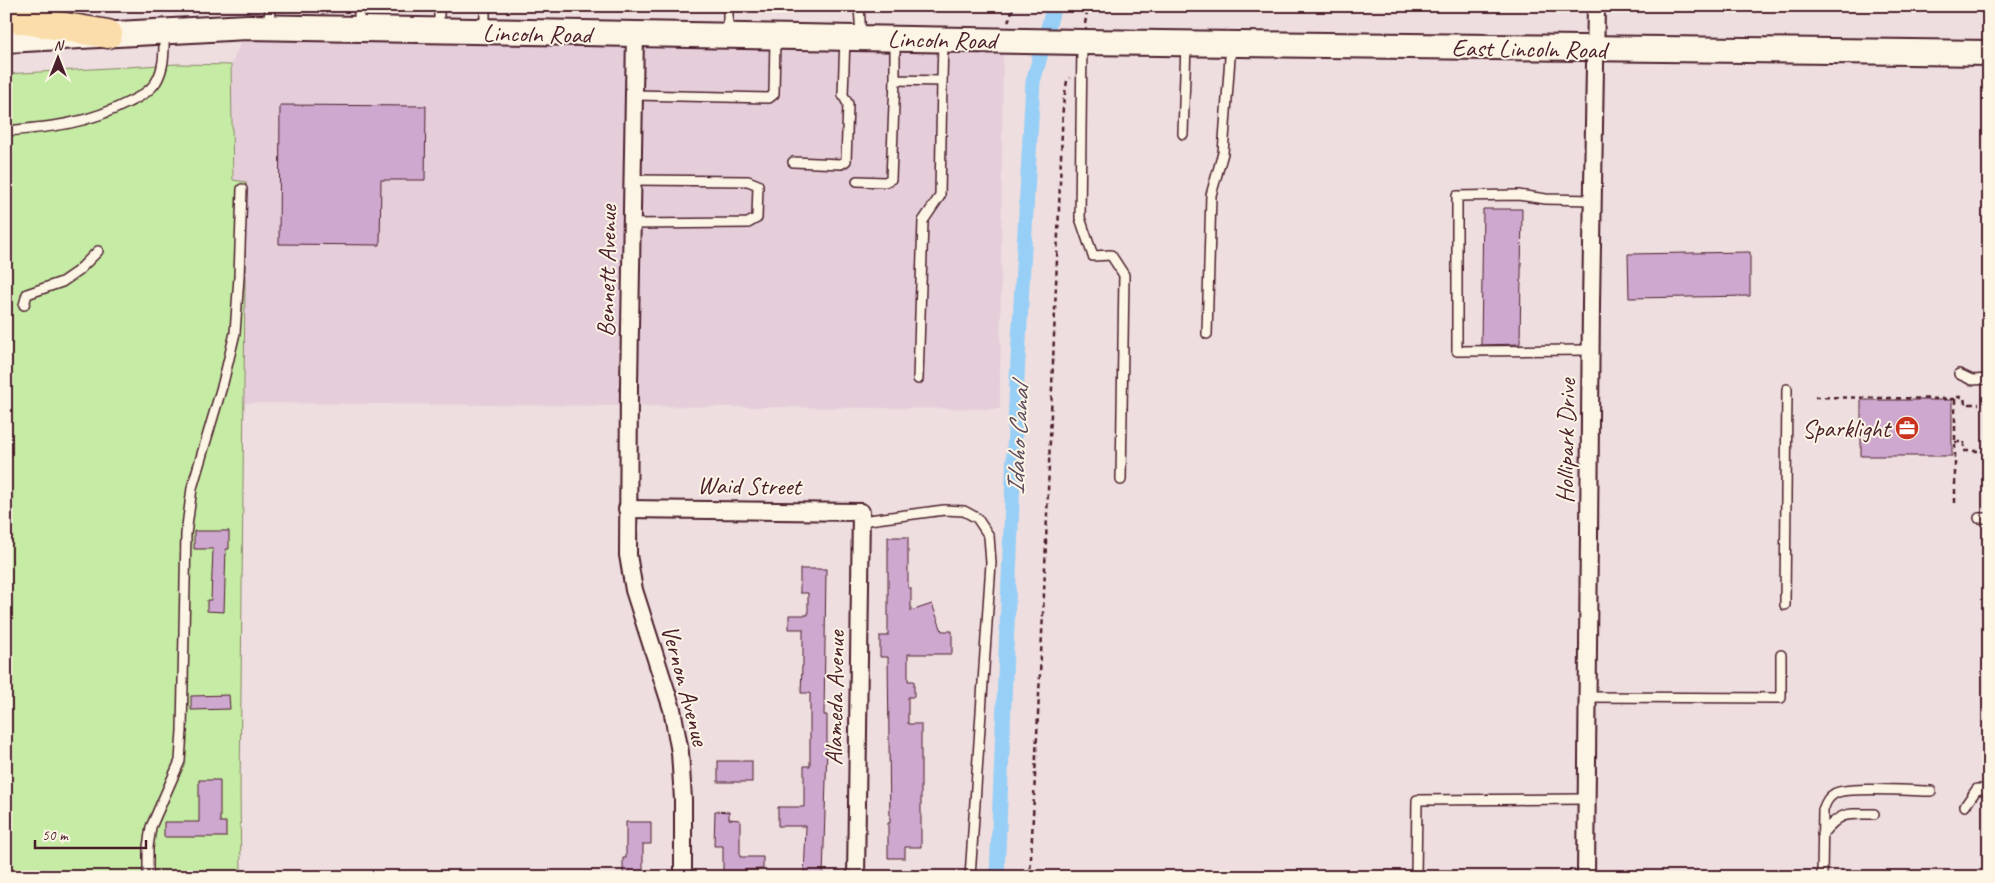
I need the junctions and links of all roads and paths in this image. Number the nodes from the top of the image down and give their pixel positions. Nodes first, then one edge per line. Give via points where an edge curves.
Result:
1 (359, 6) edge
2 (439, 6) edge
3 (485, 6) edge
4 (728, 6) edge
5 (859, 6) edge
6 (1596, 6) edge
7 (6, 17) edge
8 (270, 17) edge
9 (359, 30) junction
10 (164, 31) junction
11 (439, 32) junction
12 (485, 32) junction
13 (108, 34) junction
14 (635, 35) junction
15 (728, 36) junction
16 (775, 37) junction
17 (853, 38) junction
18 (895, 39) junction
19 (6, 40) edge
20 (944, 40) junction
21 (1075, 42) junction
22 (1186, 43) junction
23 (1231, 44) junction
24 (1595, 48) junction
25 (1989, 53) edge
26 (1081, 72) junction
27 (895, 80) junction
28 (942, 81) junction
29 (635, 95) junction
30 (6, 131) edge
31 (1183, 134) dead end
32 (793, 162) dead end
33 (633, 180) junction
34 (858, 181) dead end
35 (242, 189) dead end
36 (1593, 200) junction
37 (632, 224) junction
38 (98, 251) dead end
39 (24, 305) dead end
40 (1207, 334) dead end
41 (1591, 350) junction
42 (1959, 374) dead end
43 (918, 379) dead end
44 (1989, 380) edge
45 (1786, 389) dead end
46 (1815, 397) dead end
47 (1955, 399) junction
48 (1979, 404) dead end
49 (1955, 442) junction
50 (1979, 451) dead end
51 (1121, 480) dead end
52 (1955, 503) dead end
53 (627, 509) junction
54 (861, 521) junction
55 (1785, 605) dead end
56 (1781, 655) dead end
57 (1588, 697) junction
58 (1989, 790) edge
59 (1931, 791) dead end
60 (1587, 799) junction
61 (1965, 806) dead end
62 (1874, 814) dead end
63 (1822, 834) junction
64 (148, 877) edge
65 (683, 877) edge
66 (856, 877) edge
67 (970, 877) edge
68 (1030, 877) edge
69 (1416, 877) edge
70 (1586, 877) edge
71 (1822, 877) edge

1 - 9 lane
2 - 11 lane
3 - 12 lane
4 - 15 lane
5 - 17 lane
6 - 24 street, Hollipark Drive
7 - 13 highway
8 - 9 main road, Lincoln Road
8 - 10 main road, Lincoln Road
9 - 11 main road, Lincoln Road
10 - 13 main road, Lincoln Road
10 - 30 lane via 164,62 156,82 140,97 107,114 66,125
11 - 12 main road, Lincoln Road
12 - 14 main road, Lincoln Road
13 - 19 main road, Lincoln Road
14 - 15 main road, Lincoln Road
14 - 29 street, Bennett Avenue
15 - 16 main road, Lincoln Road
16 - 17 main road, Lincoln Road
16 - 29 lane via 774,94 768,98
17 - 18 main road, Lincoln Road
17 - 32 lane via 843,95 848,104 846,161 841,164
18 - 20 main road, Lincoln Road
18 - 27 lane
20 - 21 main road, Lincoln Road
20 - 28 lane
21 - 22 main road, East Lincoln Road
21 - 26 lane
22 - 23 main road, East Lincoln Road
22 - 31 lane
23 - 24 main road, East Lincoln Road
23 - 40 lane via 1222,153 1211,195
24 - 25 main road, East Lincoln Road
24 - 36 street, Hollipark Drive
26 - 51 lane via 1080,218 1092,256 1111,255 1124,275
26 - 68 path via 1073,74 1067,81 1063,105
27 - 28 lane
27 - 34 lane via 892,178 885,182
28 - 43 lane via 940,196 923,221
29 - 33 street, Bennett Avenue
33 - 37 street, Bennett Avenue
33 - 37 lane via 748,181 758,185 757,218 748,223
35 - 64 lane via 235,333 192,488 186,534 180,760 151,827
36 - 41 street, Hollipark Drive
36 - 41 lane via 1518,195 1457,196 1458,351
37 - 53 street, Bennett Avenue
38 - 39 lane via 62,282 27,294
41 - 57 street, Hollipark Drive
42 - 44 lane via 1972,380
45 - 55 lane
46 - 47 path
47 - 48 path via 1964,397 1965,404
47 - 49 path
49 - 50 path via 1964,442 1964,451
49 - 52 path
53 - 54 street, Waid Street via 861,512
53 - 65 street, Vernon Avenue via 628,555 634,590 672,709 680,752
54 - 66 street, Alameda Avenue
54 - 67 lane via 944,510 964,511 977,518 989,536 991,563
56 - 57 lane via 1781,698
57 - 60 street, Hollipark Drive
58 - 61 lane via 1977,790
59 - 63 lane via 1851,790 1834,793 1823,810
60 - 69 lane via 1417,800
60 - 70 street, Hollipark Drive
62 - 63 lane via 1838,817
63 - 71 lane

